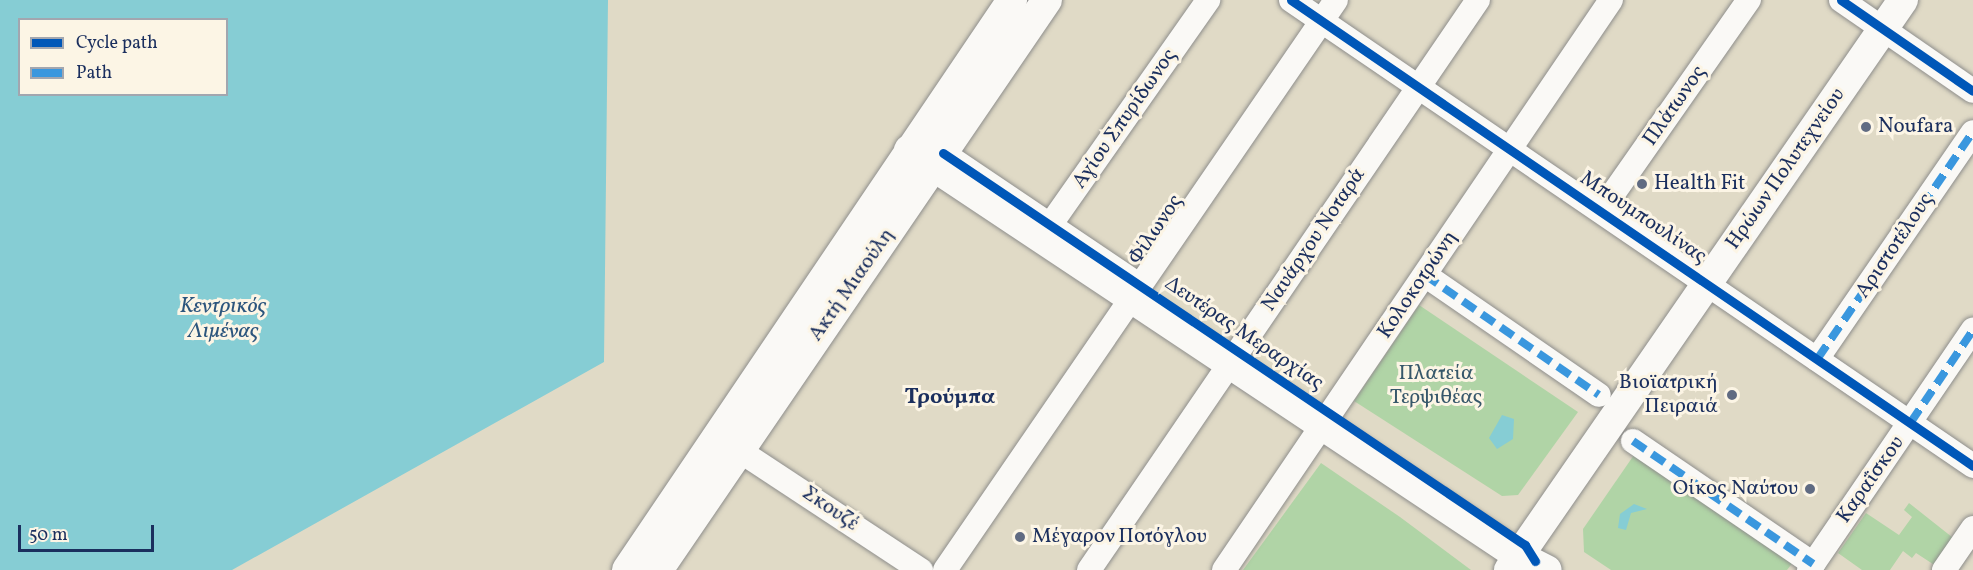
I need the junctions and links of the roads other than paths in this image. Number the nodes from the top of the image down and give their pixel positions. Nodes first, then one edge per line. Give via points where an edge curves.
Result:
1 (1012, 0) edge
2 (1047, 0) edge
3 (1208, 0) edge
4 (1292, 0) edge
5 (1336, 0) edge
6 (1478, 0) edge
7 (1611, 0) edge
8 (1749, 0) edge
9 (1842, 0) edge
10 (1903, 0) edge
11 (1322, 21) junction
12 (1883, 29) junction
13 (1419, 87) junction
14 (1973, 91) edge
15 (1973, 132) edge
16 (1510, 149) junction
17 (909, 150) junction
18 (938, 160) junction
19 (1601, 212) junction
20 (1046, 232) junction
21 (1425, 275) junction
22 (1707, 283) junction
23 (1136, 292) junction
24 (1973, 330) edge
25 (1234, 358) junction
26 (1818, 358) junction
27 (1599, 395) dead end
28 (1326, 420) junction
29 (1911, 422) junction
30 (1633, 441) dead end
31 (727, 443) junction
32 (1973, 466) edge
33 (1973, 528) edge
34 (1527, 560) edge
35 (1811, 567) edge
36 (627, 570) edge
37 (658, 570) edge
38 (921, 570) edge
39 (945, 570) edge
40 (1089, 570) edge
41 (1225, 570) edge
42 (1944, 570) edge

1 - 17 main road, Ακτή Μιαούλη
2 - 18 main road, Ακτή Μιαούλη
3 - 20 street, Αγίου Σπυρίδωνος
4 - 11 street, Μπουμπουλίνας
5 - 11 street, Φίλωνος
6 - 13 street, Ναυάρχου Νοταρά
7 - 16 street, Κολοκοτρώνη
8 - 19 street, Πλάτωνος
9 - 12 street
10 - 12 main road, Ηρώων Πολυτεχνείου
11 - 13 street, Μπουμπουλίνας
11 - 23 street, Φίλωνος
12 - 14 street
12 - 22 main road, Ηρώων Πολυτεχνείου
13 - 16 street, Μπουμπουλίνας
13 - 25 street, Ναυάρχου Νοταρά
15 - 26 street, Αριστοτέλους
16 - 19 street, Μπουμπουλίνας
16 - 21 street, Κολοκοτρώνη
17 - 18 main road, Δευτέρας Μεραρχίας
17 - 31 main road, Ακτή Μιαούλη
18 - 20 main road, Δευτέρας Μεραρχίας
18 - 31 main road, Ακτή Μιαούλη
19 - 22 street, Μπουμπουλίνας
20 - 23 main road, Δευτέρας Μεραρχίας
21 - 27 street
21 - 28 street, Κολοκοτρώνη
22 - 26 street, Μπουμπουλίνας
22 - 34 main road, Ηρώων Πολυτεχνείου
23 - 25 main road, Δευτέρας Μεραρχίας
23 - 39 street, Φίλωνος
24 - 29 street, Καραΐσκου
25 - 28 main road, Δευτέρας Μεραρχίας
25 - 40 street, Ναυάρχου Νοταρά
26 - 29 street, Μπουμπουλίνας
28 - 34 main road, Δευτέρας Μεραρχίας
28 - 41 street, Κολοκοτρώνη
29 - 32 street, Μπουμπουλίνας
29 - 35 street, Καραΐσκου
30 - 35 street
31 - 36 main road, Ακτή Μιαούλη
31 - 37 main road, Ακτή Μιαούλη
31 - 38 street, Σκουζέ
33 - 42 street

